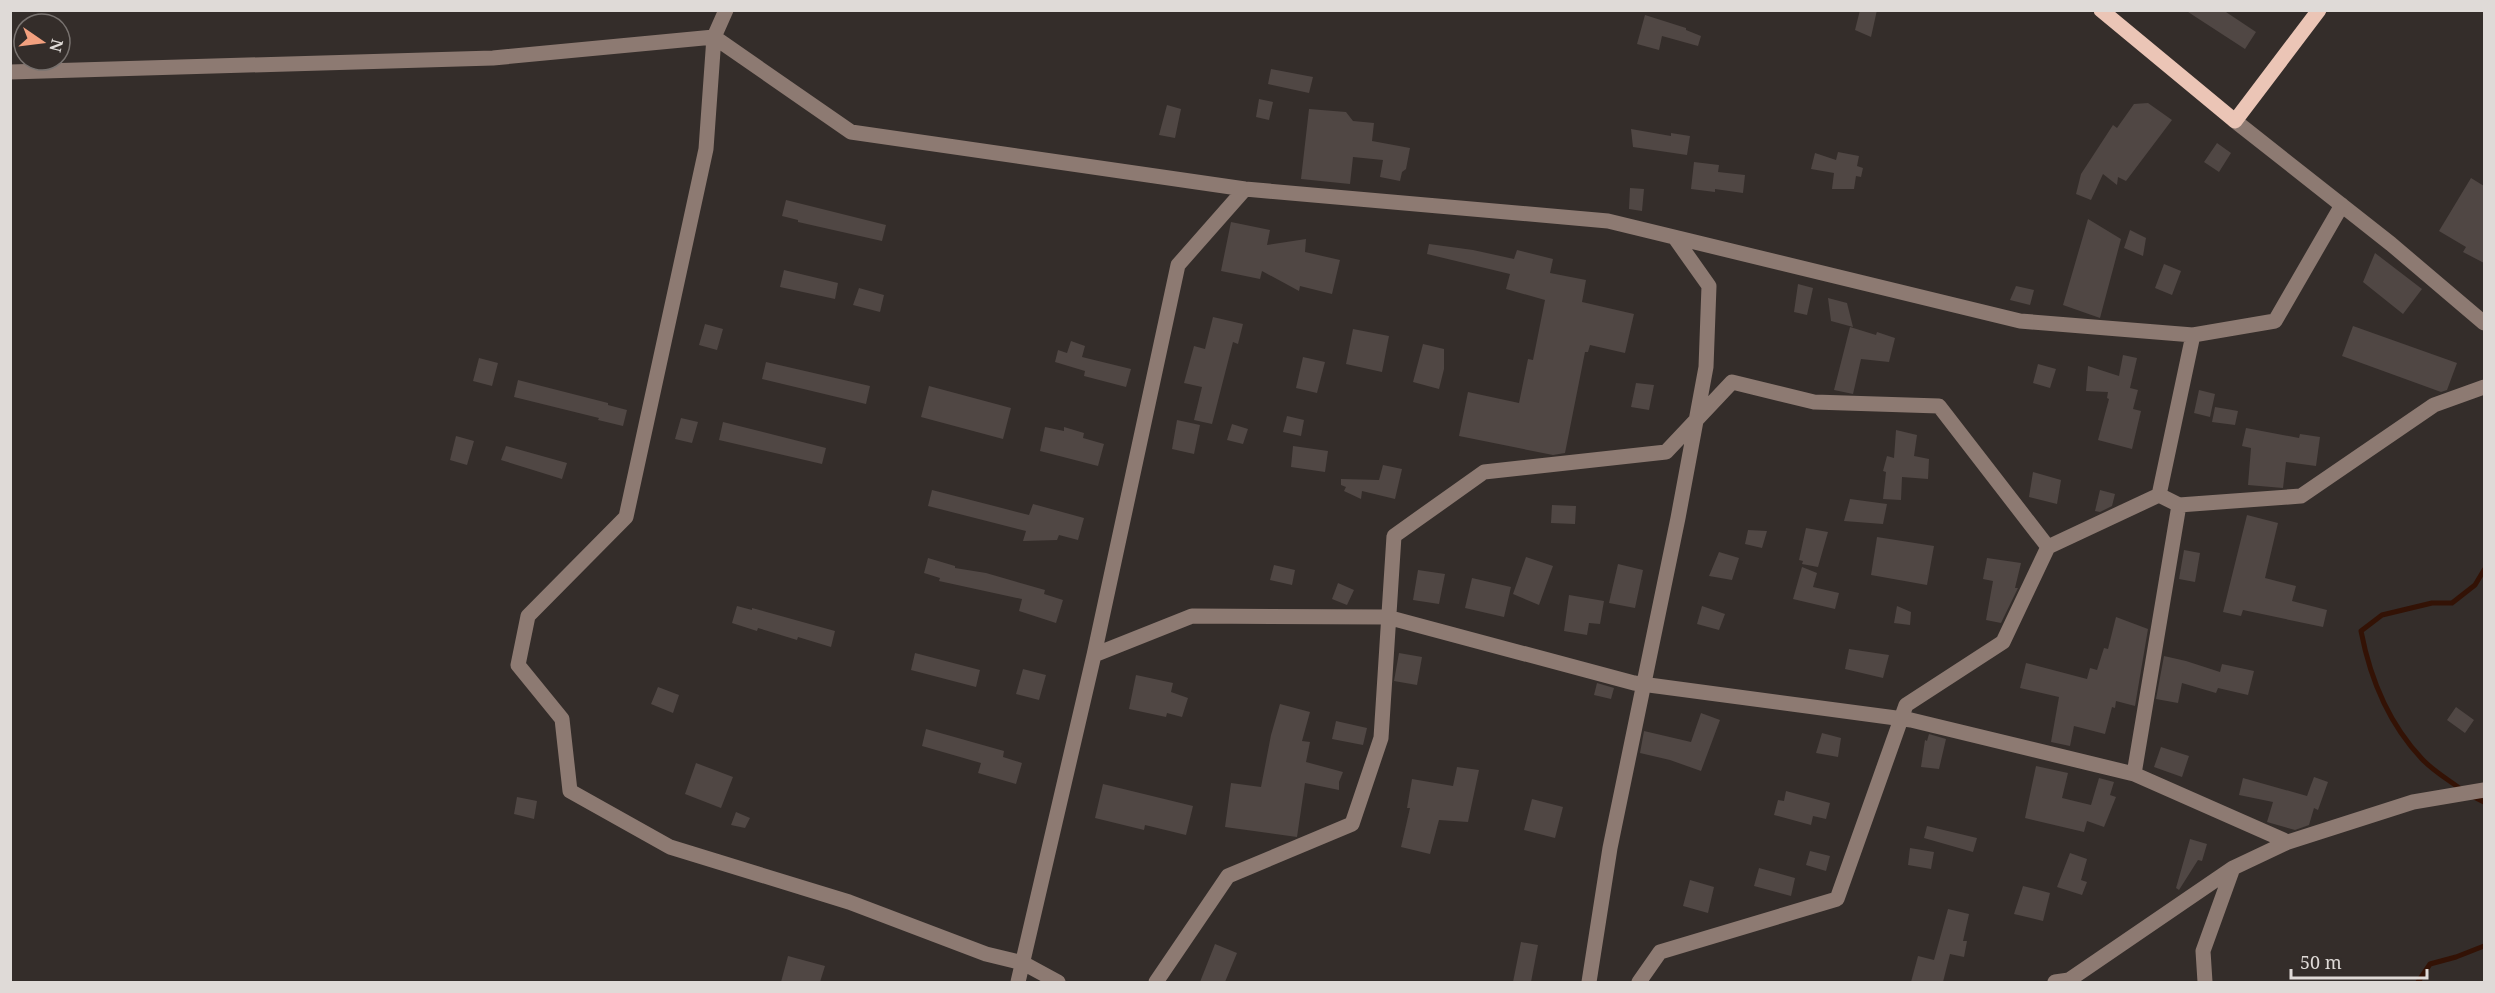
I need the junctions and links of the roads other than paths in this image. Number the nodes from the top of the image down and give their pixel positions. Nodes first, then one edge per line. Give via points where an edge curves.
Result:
1 (726, 10) edge
2 (2101, 10) edge
3 (2319, 10) edge
4 (714, 37) junction
5 (10, 72) edge
6 (2235, 121) junction
7 (1245, 189) junction
8 (2342, 205) junction
9 (1676, 238) junction
10 (2484, 323) edge
11 (2193, 335) junction
12 (2484, 387) edge
13 (1696, 420) junction
14 (2159, 495) junction
15 (2179, 505) junction
16 (2048, 547) junction
17 (1387, 616) junction
18 (1094, 655) junction
19 (1644, 684) junction
20 (1902, 718) junction
21 (2134, 774) junction
22 (2484, 790) edge
23 (2288, 842) junction
24 (2233, 868) junction
25 (1023, 963) junction
26 (1018, 982) edge
27 (1058, 982) edge
28 (1156, 982) edge
29 (1590, 982) edge
30 (1639, 982) edge
31 (2055, 982) edge
32 (2205, 982) edge

1 - 4 street
2 - 6 main road
3 - 6 main road
4 - 5 street via 493,58
4 - 7 street via 851,132
4 - 25 street via 706,149 626,517 528,616 518,665 562,719 570,792 670,848 849,902 986,954
6 - 8 street
7 - 9 street via 1608,221
7 - 18 street via 1178,265
8 - 10 street
8 - 11 street via 2275,321
9 - 11 street via 2020,321
9 - 13 street via 1709,286 1706,367
11 - 14 street
12 - 15 street via 2434,405 2301,496
13 - 16 street via 1732,382 1814,402 1939,406
13 - 17 street via 1666,452 1485,472 1394,536
13 - 19 street
14 - 15 street
14 - 16 street
15 - 21 street
16 - 20 street via 2003,642 1906,705
17 - 18 street via 1192,616
17 - 19 street
17 - 28 street via 1381,738 1352,824 1228,876
18 - 25 street
19 - 20 street
19 - 29 street via 1610,848
20 - 21 street
20 - 30 street via 1837,899 1660,952
21 - 23 street
22 - 23 street via 2413,802
23 - 24 street
24 - 31 street via 2069,980
24 - 32 street via 2203,951
25 - 26 street
25 - 27 street

